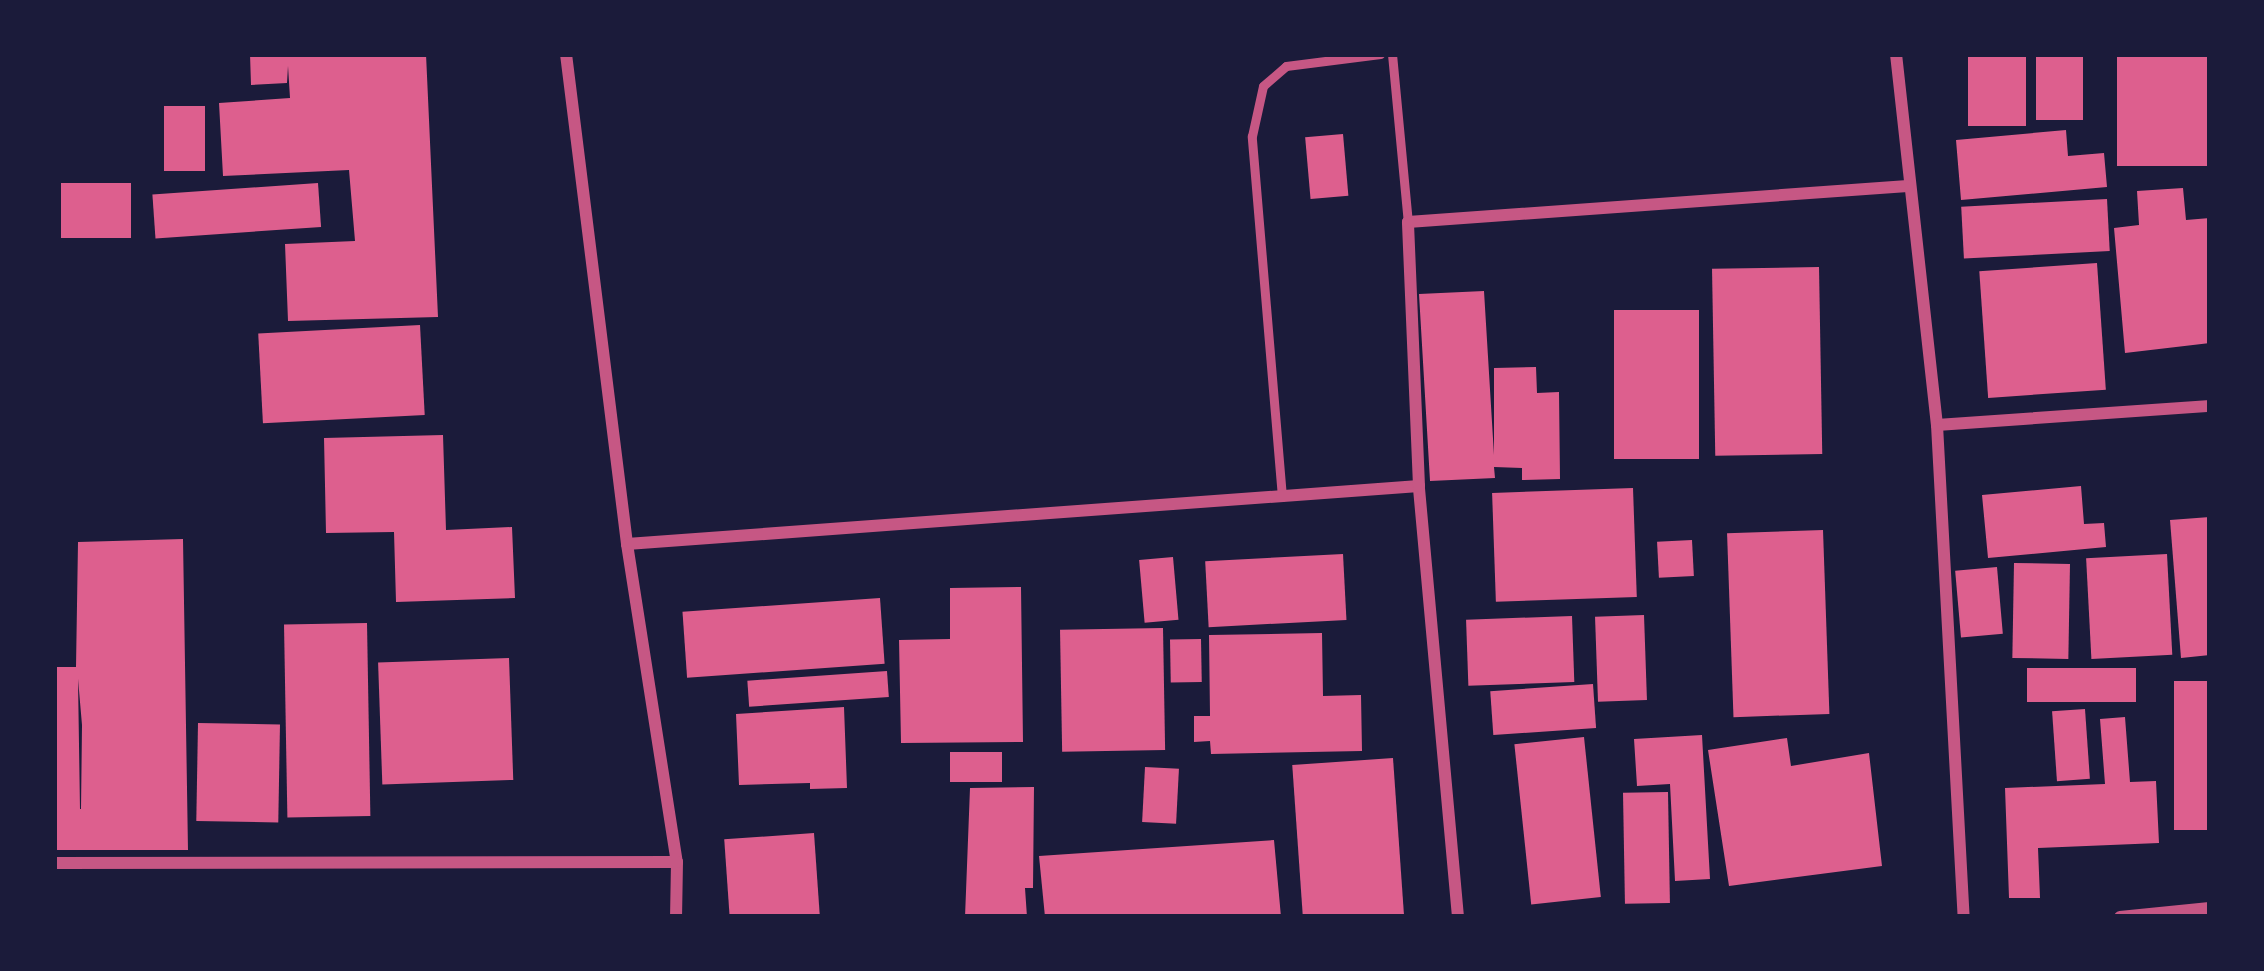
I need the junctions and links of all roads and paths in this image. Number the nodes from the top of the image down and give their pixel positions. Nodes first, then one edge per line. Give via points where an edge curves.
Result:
1 (566, 54) edge
2 (1380, 54) edge
3 (1392, 54) edge
4 (1896, 54) edge
5 (1908, 185) junction
6 (1408, 222) junction
7 (2210, 406) edge
8 (1937, 425) junction
9 (1419, 486) junction
10 (1282, 496) junction
11 (628, 544) junction
12 (677, 862) junction
13 (54, 863) edge
14 (2210, 908) edge
15 (676, 917) edge
16 (1458, 917) edge
17 (1964, 917) edge
18 (2120, 917) edge

1 - 11 street
2 - 10 lane via 1286,66 1263,86 1252,136
3 - 6 lane
4 - 5 street
5 - 6 street
5 - 8 street
6 - 9 street
7 - 8 street
8 - 17 street
9 - 10 street
9 - 16 street
10 - 11 street
11 - 12 street
12 - 13 street
12 - 15 street
14 - 18 street

